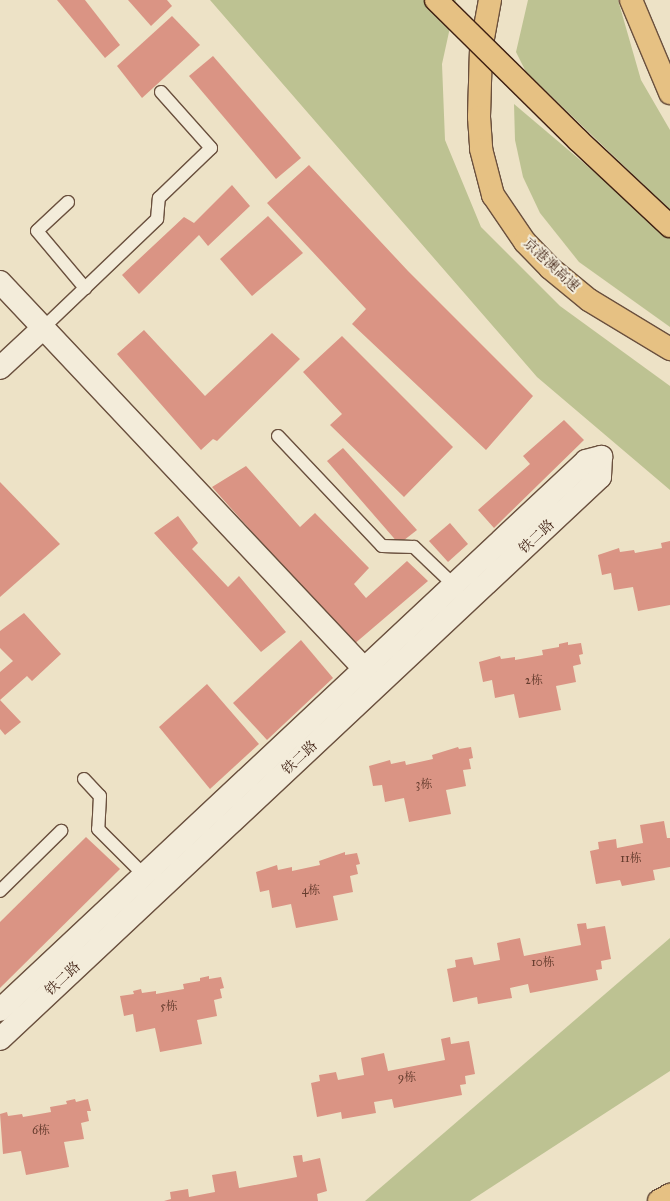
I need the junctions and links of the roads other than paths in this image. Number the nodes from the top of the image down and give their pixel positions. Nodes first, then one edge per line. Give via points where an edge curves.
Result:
1 (436, 0) edge
2 (490, 0) edge
3 (631, 0) edge
4 (161, 92) dead end
5 (670, 93) edge
6 (68, 202) dead end
7 (670, 226) edge
8 (0, 282) edge
9 (85, 288) junction
10 (43, 328) junction
11 (670, 349) edge
12 (0, 368) edge
13 (278, 436) dead end
14 (462, 592) junction
15 (371, 677) junction
16 (84, 779) dead end
17 (61, 831) dead end
18 (152, 883) junction
19 (0, 891) edge
20 (0, 1010) edge
21 (0, 1039) edge
22 (670, 1195) edge
23 (659, 1201) edge

1 - 7 highway, bridge via 578,140
2 - 11 highway, 京港澳高速 via 481,49 479,117 481,149 493,195 525,242 550,268 589,300
3 - 5 highway
4 - 9 lane via 211,148 159,198 158,220
6 - 9 lane via 37,231
8 - 10 street
9 - 10 lane
10 - 12 street
10 - 15 street
13 - 14 lane via 382,546 414,547
14 - 14 street, 铁二路 via 586,461 601,457 600,478
14 - 15 street, 铁二路
15 - 18 street, 铁二路
16 - 18 lane via 100,796 98,829
17 - 19 lane
18 - 20 street, 铁二路
18 - 21 street, 铁二路
22 - 23 highway

